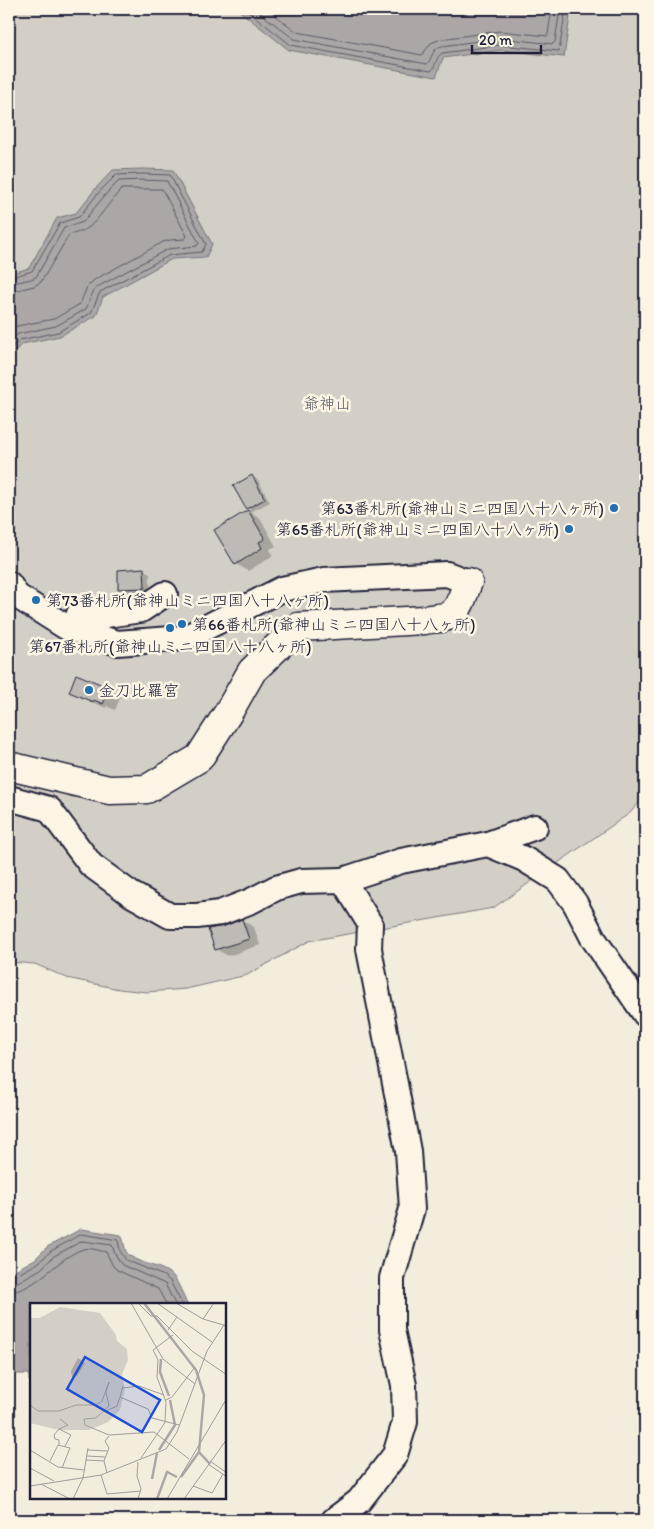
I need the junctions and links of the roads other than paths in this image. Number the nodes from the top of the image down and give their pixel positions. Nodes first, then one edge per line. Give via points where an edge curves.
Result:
1 (468, 582) joint
2 (9, 584) edge
3 (165, 594) dead end
4 (73, 630) junction
5 (9, 766) edge
6 (9, 798) edge
7 (535, 827) dead end
8 (488, 844) junction
9 (343, 880) junction
10 (645, 1014) edge
11 (334, 1520) edge

1 - 4 street via 447,574 324,580 282,589 185,638 117,643
1 - 5 street via 453,612 445,616 298,627 252,671 199,758 147,789 109,790
2 - 4 street via 17,596
3 - 4 street via 141,610 106,615 79,614
6 - 9 street via 49,809 91,865 131,894 170,916 220,913 276,888 301,881
7 - 8 street
8 - 9 street via 401,861
8 - 10 street via 524,859 558,880
9 - 11 street via 370,924 369,949 408,1151 412,1209 392,1278 392,1330 404,1385 405,1422 395,1455 359,1501

